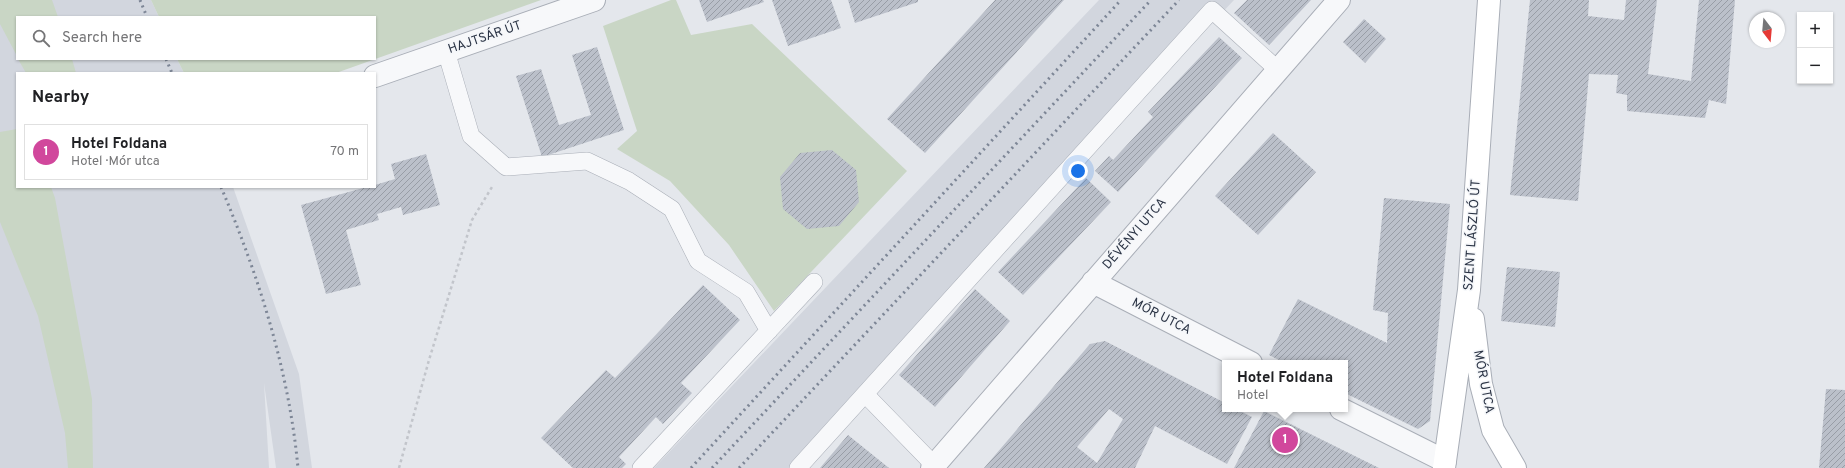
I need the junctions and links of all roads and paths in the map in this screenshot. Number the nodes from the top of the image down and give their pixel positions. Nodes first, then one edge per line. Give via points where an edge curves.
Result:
1 (594, 0) edge
2 (1339, 0) edge
3 (1489, 0) edge
4 (446, 52) junction
5 (1278, 70) junction
6 (376, 76) edge
7 (506, 167) junction
8 (814, 282) dead end
9 (1093, 282) junction
10 (1469, 290) junction
11 (770, 331) junction
12 (1245, 360) edge
13 (865, 394) junction
14 (1347, 412) edge
15 (1445, 465) edge
16 (933, 466) edge
17 (399, 468) edge
18 (641, 468) edge
19 (798, 468) edge
20 (1516, 468) edge

1 - 4 street, HAJTSÁR ÚT
2 - 5 street, DÉVÉNYI UTCA
3 - 10 street, SZENT LÁSZLÓ ÚT
4 - 6 street, HAJTSÁR ÚT
4 - 7 lane via 471,136
5 - 9 street, DÉVÉNYI UTCA
5 - 13 lane via 1212,10
7 - 11 lane via 587,161 629,181 672,209 698,261 746,292
7 - 17 path via 472,220
8 - 11 lane
9 - 12 street, MÓR UTCA
9 - 16 street, DÉVÉNYI UTCA
10 - 15 street, SZENT LÁSZLÓ ÚT
10 - 20 street, MÓR UTCA via 1481,384 1493,430
11 - 18 lane
13 - 16 lane
13 - 19 lane
14 - 15 street

